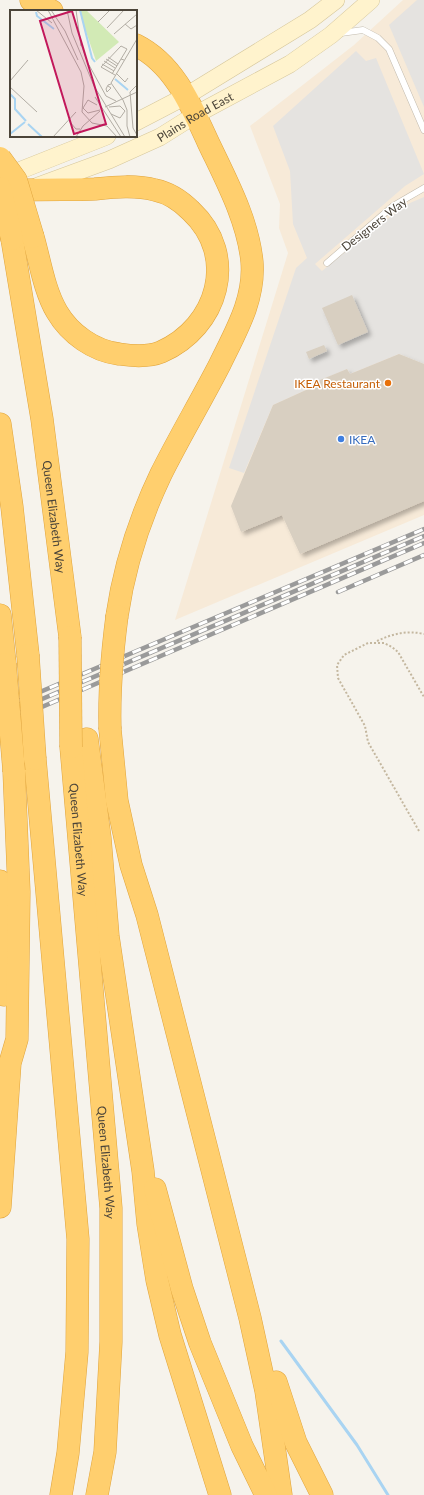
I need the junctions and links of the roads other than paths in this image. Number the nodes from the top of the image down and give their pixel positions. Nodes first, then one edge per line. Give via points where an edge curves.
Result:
1 (31, 0) edge
2 (336, 0) edge
3 (371, 0) edge
4 (50, 10) edge
5 (331, 35) junction
6 (137, 46) edge
7 (186, 96) junction
8 (195, 116) junction
9 (137, 121) edge
10 (424, 130) edge
11 (105, 137) edge
12 (0, 158) edge
13 (0, 179) edge
14 (0, 188) edge
15 (424, 188) edge
16 (29, 190) junction
17 (0, 200) edge
18 (22, 238) junction
19 (327, 263) dead end
20 (0, 424) edge
21 (0, 615) edge
22 (79, 743) junction
23 (0, 881) edge
24 (10, 1063) junction
25 (143, 1171) junction
26 (0, 1207) edge
27 (250, 1318) junction
28 (270, 1494) edge
29 (61, 1495) edge
30 (97, 1495) edge
31 (220, 1495) edge
32 (322, 1495) edge

1 - 4 highway
2 - 7 main road, Plains Road East via 310,20
3 - 5 main road, Plains Road East
5 - 8 main road, Plains Road East via 290,64
5 - 10 lane via 363,30 378,38 389,49
6 - 7 highway via 148,51 166,67
7 - 8 highway
7 - 9 main road, Plains Road East
8 - 16 main road, Plains Road East via 160,137 131,150
8 - 27 highway, bridge via 241,213 252,262 251,288 238,328 175,447 148,504 133,548 121,593 112,654 109,689 110,729 117,801 131,865 147,915
11 - 13 main road
12 - 18 highway, bridge via 16,180
14 - 18 highway, Queen Elizabeth Way, bridge
15 - 19 lane, Designers Way via 393,206
16 - 17 main road, Plains Road East
16 - 18 highway via 124,186 156,190 180,200 200,219 212,240 217,272 209,309 198,327 160,352 137,356 111,353 92,346 77,335 57,312
18 - 22 highway, Queen Elizabeth Way, bridge via 70,637
20 - 29 highway, bridge via 28,655 78,1238 77,1352 68,1453
21 - 24 highway, bridge via 14,771 19,892 17,1040
22 - 25 highway via 100,838 108,936
22 - 30 highway, Queen Elizabeth Way via 112,1208 111,1342 105,1452
23 - 24 highway via 4,1040
24 - 26 highway
25 - 28 highway via 156,1190 182,1288 205,1357 242,1446
25 - 31 highway via 150,1238 170,1335
27 - 28 highway via 266,1391
27 - 32 highway via 263,1345 296,1443

